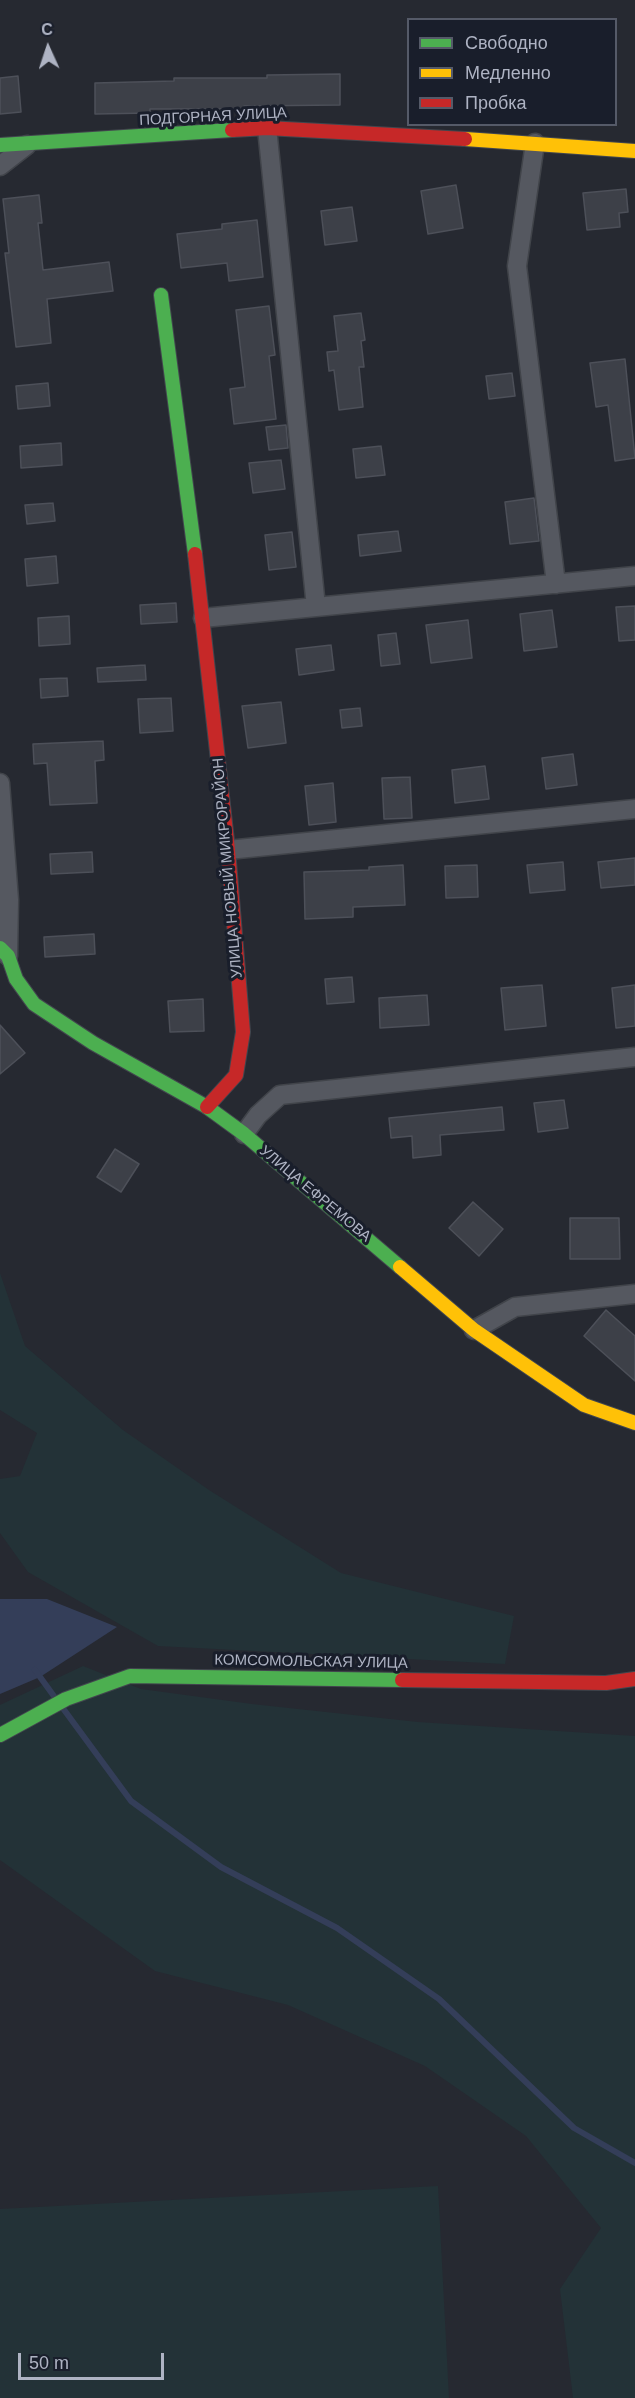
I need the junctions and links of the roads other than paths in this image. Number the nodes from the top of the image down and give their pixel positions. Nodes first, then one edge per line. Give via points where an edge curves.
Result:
1 (267, 128) junction
2 (535, 143) junction
3 (27, 145) junction
4 (0, 146) edge
5 (635, 151) edge
6 (0, 166) edge
7 (160, 295) dead end
8 (635, 576) edge
9 (556, 584) junction
10 (316, 607) junction
11 (203, 618) junction
12 (0, 783) edge
13 (635, 808) edge
14 (228, 850) junction
15 (4, 952) edge
16 (635, 1057) edge
17 (207, 1107) junction
18 (244, 1134) junction
19 (635, 1294) edge
20 (474, 1330) junction
21 (635, 1423) edge
22 (635, 1679) edge
23 (0, 1736) edge

1 - 2 street, ПОДГОРНАЯ УЛИЦА
1 - 3 street, ПОДГОРНАЯ УЛИЦА
1 - 10 street
2 - 5 street, ПОДГОРНАЯ УЛИЦА
2 - 9 street via 517,266
3 - 4 street, ПОДГОРНАЯ УЛИЦА
3 - 6 street
7 - 11 street, УЛИЦА НОВЫЙ МИКРОРАЙОН
8 - 9 street
9 - 10 street
10 - 11 street
11 - 14 street, УЛИЦА НОВЫЙ МИКРОРАЙОН
12 - 15 street, УЛИЦА ЕФРЕМОВА via 9,900
13 - 14 street
14 - 17 street, УЛИЦА НОВЫЙ МИКРОРАЙОН via 243,1032 236,1075
15 - 17 street, УЛИЦА ЕФРЕМОВА via 16,979 34,1004 93,1043
16 - 18 street via 280,1095
17 - 18 street, УЛИЦА ЕФРЕМОВА
18 - 20 street, УЛИЦА ЕФРЕМОВА
19 - 20 street via 515,1307
20 - 21 street, УЛИЦА ЕФРЕМОВА via 584,1405
22 - 23 street, КОМСОМОЛЬСКАЯ УЛИЦА via 606,1683 130,1676 66,1699

